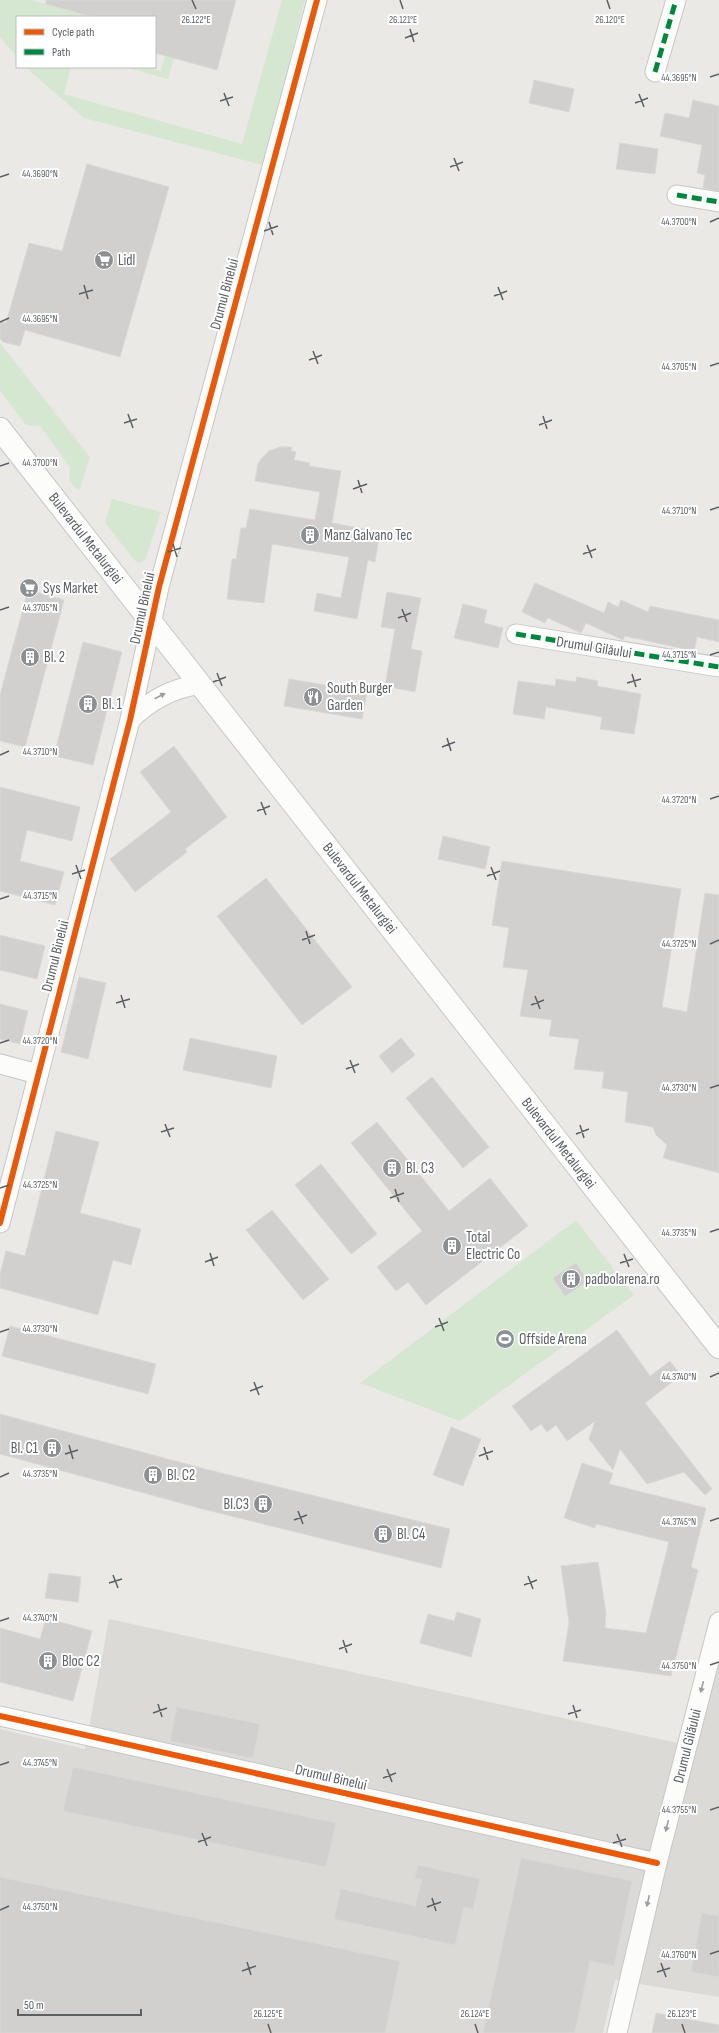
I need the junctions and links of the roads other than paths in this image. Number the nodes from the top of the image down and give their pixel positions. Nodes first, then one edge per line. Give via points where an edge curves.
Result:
1 (317, 0) edge
2 (676, 0) edge
3 (655, 72) dead end
4 (677, 195) dead end
5 (719, 202) edge
6 (0, 429) edge
7 (151, 621) junction
8 (516, 634) dead end
9 (719, 667) edge
10 (201, 684) junction
11 (130, 720) junction
12 (0, 1064) edge
13 (38, 1074) junction
14 (0, 1223) edge
15 (719, 1347) edge
16 (719, 1622) edge
17 (0, 1716) edge
18 (657, 1863) junction
19 (617, 2033) edge

1 - 7 street, Drumul Binelui
2 - 3 street
4 - 5 street
6 - 7 main road, Bulevardul Metalurgiei
7 - 10 main road, Bulevardul Metalurgiei
7 - 11 street, Drumul Binelui
8 - 9 street, Drumul Gilăului
11 -> 10 street via 163,695
10 - 15 main road, Bulevardul Metalurgiei
11 - 13 street, Drumul Binelui
12 - 13 street
13 - 14 street, Drumul Binelui
16 -> 18 street, Drumul Gilăului
17 - 18 street, Drumul Binelui
18 -> 19 street, Drumul Gilăului

